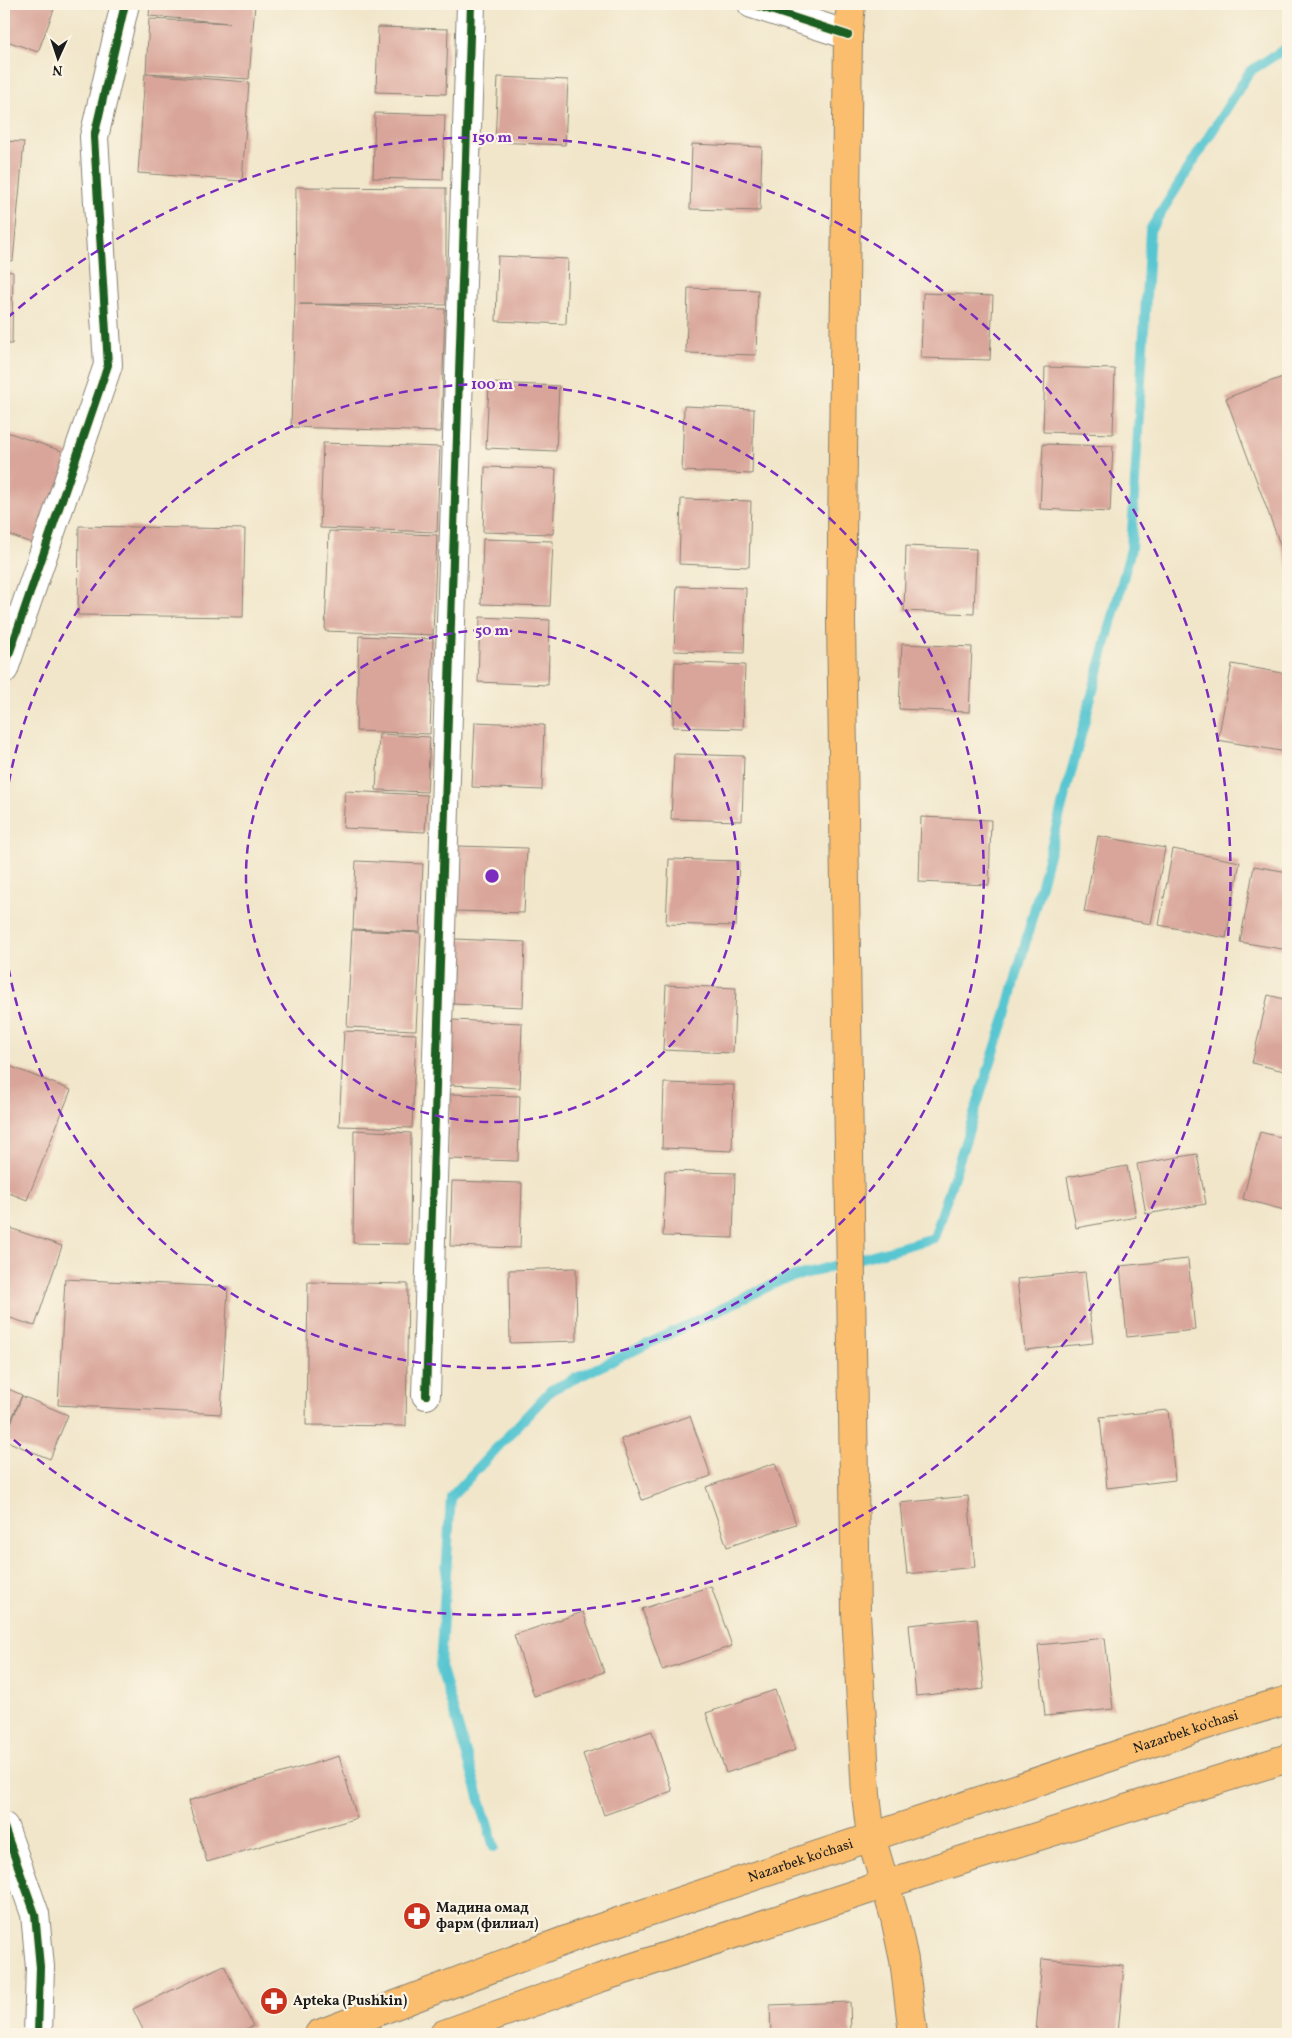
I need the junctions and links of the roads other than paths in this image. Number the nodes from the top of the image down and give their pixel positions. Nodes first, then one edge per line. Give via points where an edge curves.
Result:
1 (125, 4) edge
2 (471, 4) edge
3 (752, 4) edge
4 (850, 4) edge
5 (848, 35) junction
6 (4, 669) edge
7 (426, 1395) dead end
8 (1288, 1700) edge
9 (1288, 1758) edge
10 (4, 1826) edge
11 (871, 1838) junction
12 (886, 1884) junction
13 (38, 2034) edge
14 (319, 2034) edge
15 (444, 2034) edge
16 (913, 2034) edge

1 - 6 street via 94,137 108,365
2 - 7 street
3 - 5 street
4 - 5 main road
5 - 11 main road via 841,621 856,1612
8 - 11 main road, Nazarbek ko'chasi
9 - 12 main road
10 - 13 street via 35,1914 40,1967
11 - 12 main road
11 - 14 main road, Nazarbek ko'chasi via 582,1934
12 - 15 main road via 600,1978
12 - 16 main road via 904,1960

